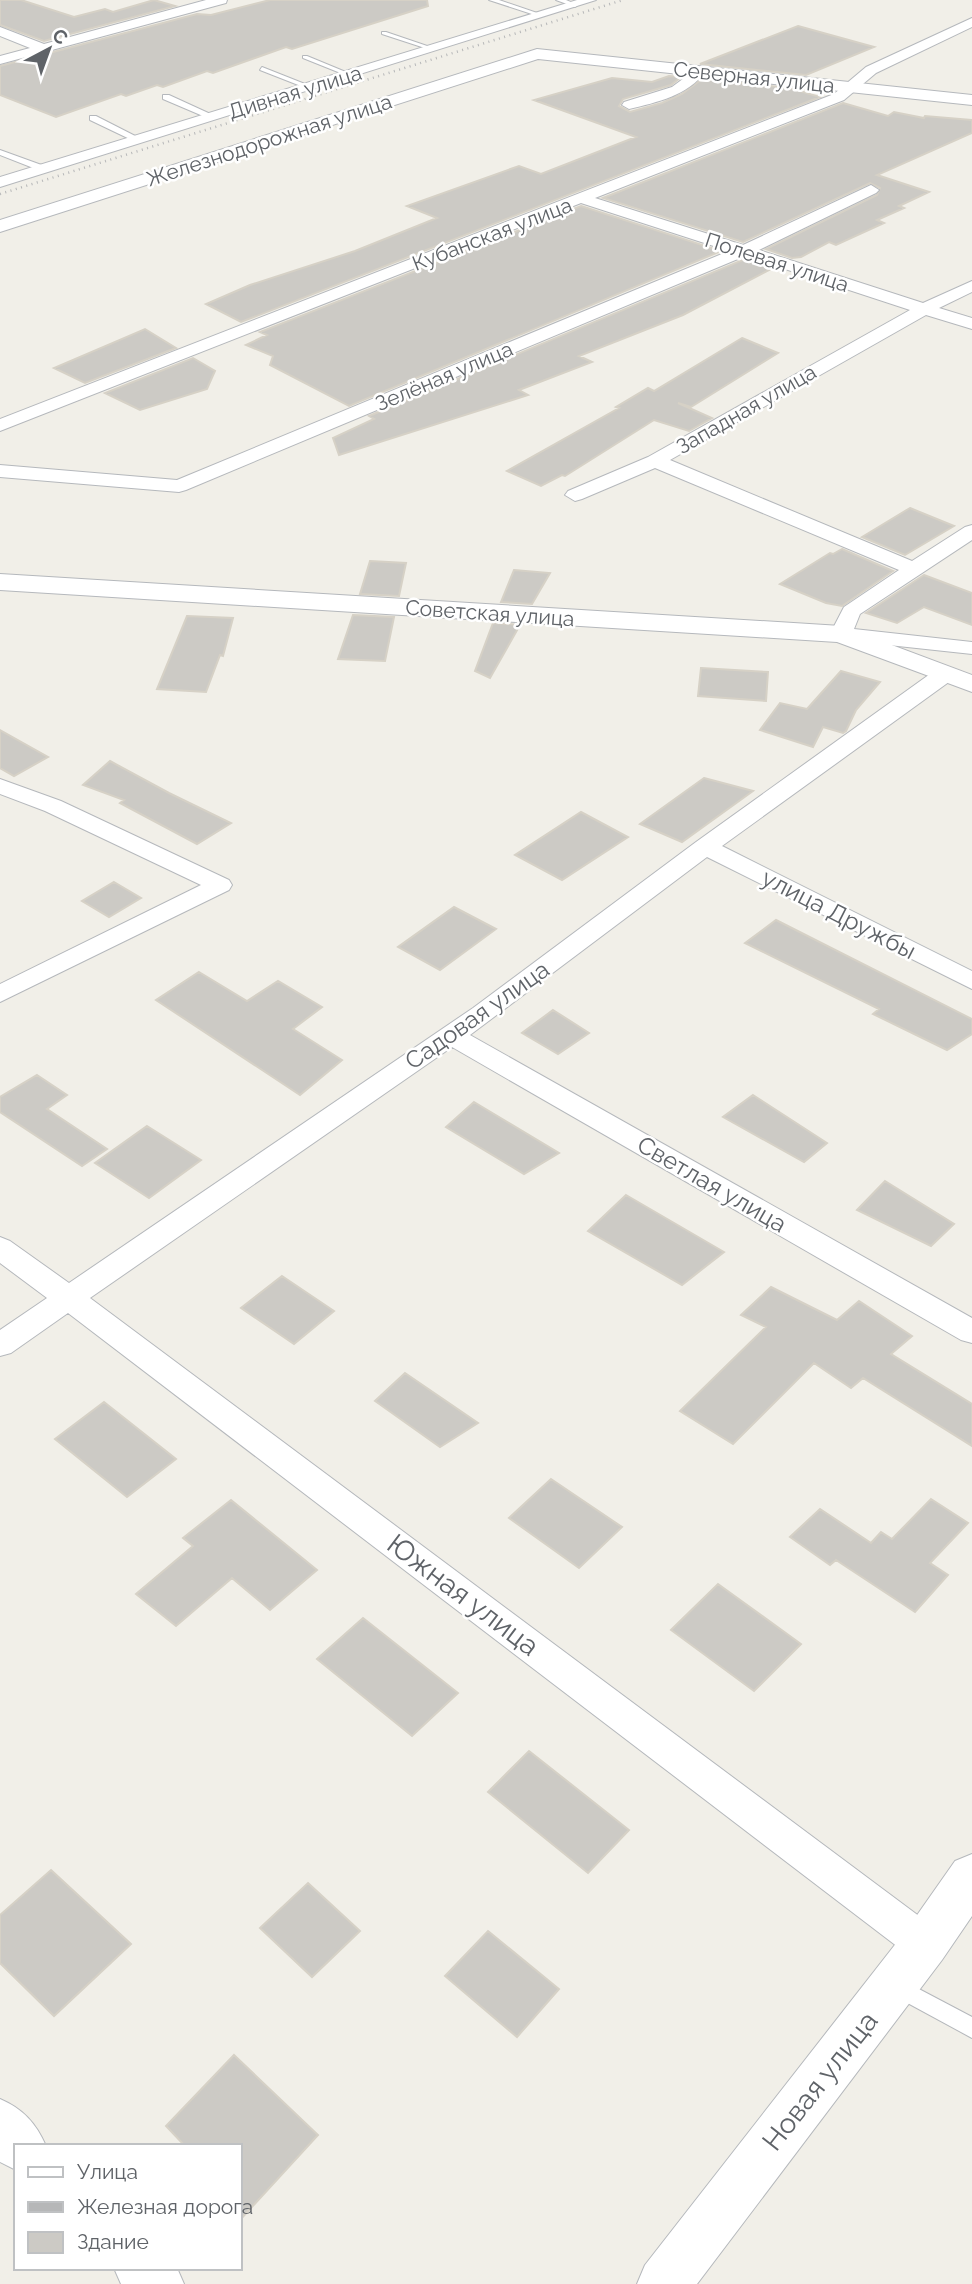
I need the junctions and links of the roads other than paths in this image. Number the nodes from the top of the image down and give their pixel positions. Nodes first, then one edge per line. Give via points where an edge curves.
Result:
1 (221, 0) edge
2 (492, 0) edge
3 (559, 0) edge
4 (590, 0) edge
5 (575, 5) junction
6 (540, 15) junction
7 (972, 22) edge
8 (0, 31) edge
9 (384, 33) dead end
10 (42, 48) junction
11 (433, 49) junction
12 (537, 54) joint
13 (305, 57) dead end
14 (0, 60) edge
15 (262, 69) dead end
16 (699, 71) junction
17 (351, 75) junction
18 (308, 87) junction
19 (853, 88) junction
20 (166, 97) dead end
21 (972, 100) edge
22 (629, 105) dead end
23 (213, 117) junction
24 (93, 118) dead end
25 (139, 140) junction
26 (0, 152) edge
27 (44, 169) junction
28 (0, 182) edge
29 (872, 190) dead end
30 (583, 199) junction
31 (0, 226) edge
32 (744, 251) junction
33 (972, 286) edge
34 (923, 309) junction
35 (972, 324) edge
36 (0, 425) edge
37 (655, 461) junction
38 (0, 471) edge
39 (575, 495) dead end
40 (972, 531) edge
41 (913, 569) junction
42 (0, 582) edge
43 (841, 635) junction
44 (972, 648) edge
45 (945, 674) junction
46 (972, 684) edge
47 (0, 786) edge
48 (705, 847) junction
49 (972, 981) edge
50 (0, 994) edge
51 (451, 1035) junction
52 (0, 1248) edge
53 (69, 1297) junction
54 (972, 1332) edge
55 (0, 1346) edge
56 (972, 1876) edge
57 (925, 1944) junction
58 (894, 1984) junction
59 (972, 2028) edge
60 (0, 2125) edge
61 (18, 2144) edge
62 (143, 2270) edge
63 (157, 2284) edge
64 (664, 2284) edge

1 - 10 street
2 - 6 lane
3 - 5 lane
4 - 5 street, Дивная улица
5 - 6 street, Дивная улица
6 - 11 street, Дивная улица
7 - 19 street, Кубанская улица via 871,70
8 - 10 street
9 - 11 lane
10 - 14 street
11 - 17 street, Дивная улица
12 - 16 street, Северная улица
12 - 31 street, Железнодорожная улица
13 - 17 lane
15 - 18 lane
16 - 19 street, Северная улица
16 - 22 street via 692,81 660,97
17 - 18 street, Дивная улица
18 - 23 street, Дивная улица
19 - 21 street, Северная улица
19 - 30 street, Кубанская улица
20 - 23 lane
23 - 25 street, Дивная улица
24 - 25 lane
25 - 27 street, Дивная улица
26 - 27 lane
27 - 28 street, Дивная улица
29 - 32 street, Зелёная улица
30 - 32 street, Полевая улица
30 - 36 street, Кубанская улица
32 - 34 street, Полевая улица
32 - 38 street, Зелёная улица via 179,486
33 - 34 street, Западная улица
34 - 35 street, Полевая улица
34 - 37 street, Западная улица
37 - 39 street
37 - 41 street, Западная улица
40 - 41 street
41 - 43 street via 851,611
42 - 43 street, Советская улица
43 - 44 street
43 - 45 street, Советская улица
45 - 46 street, Советская улица
45 - 48 street, Садовая улица
47 - 50 street via 53,806 220,885
48 - 49 street, улица Дружбы
48 - 51 street, Садовая улица
51 - 53 street, Садовая улица
51 - 54 street, Светлая улица
52 - 53 street, Южная улица
53 - 55 street, Садовая улица
53 - 57 street, Южная улица
56 - 57 street, Новая улица
57 - 58 street, Новая улица
58 - 59 lane
58 - 64 street, Новая улица
60 - 61 street
62 - 63 street

